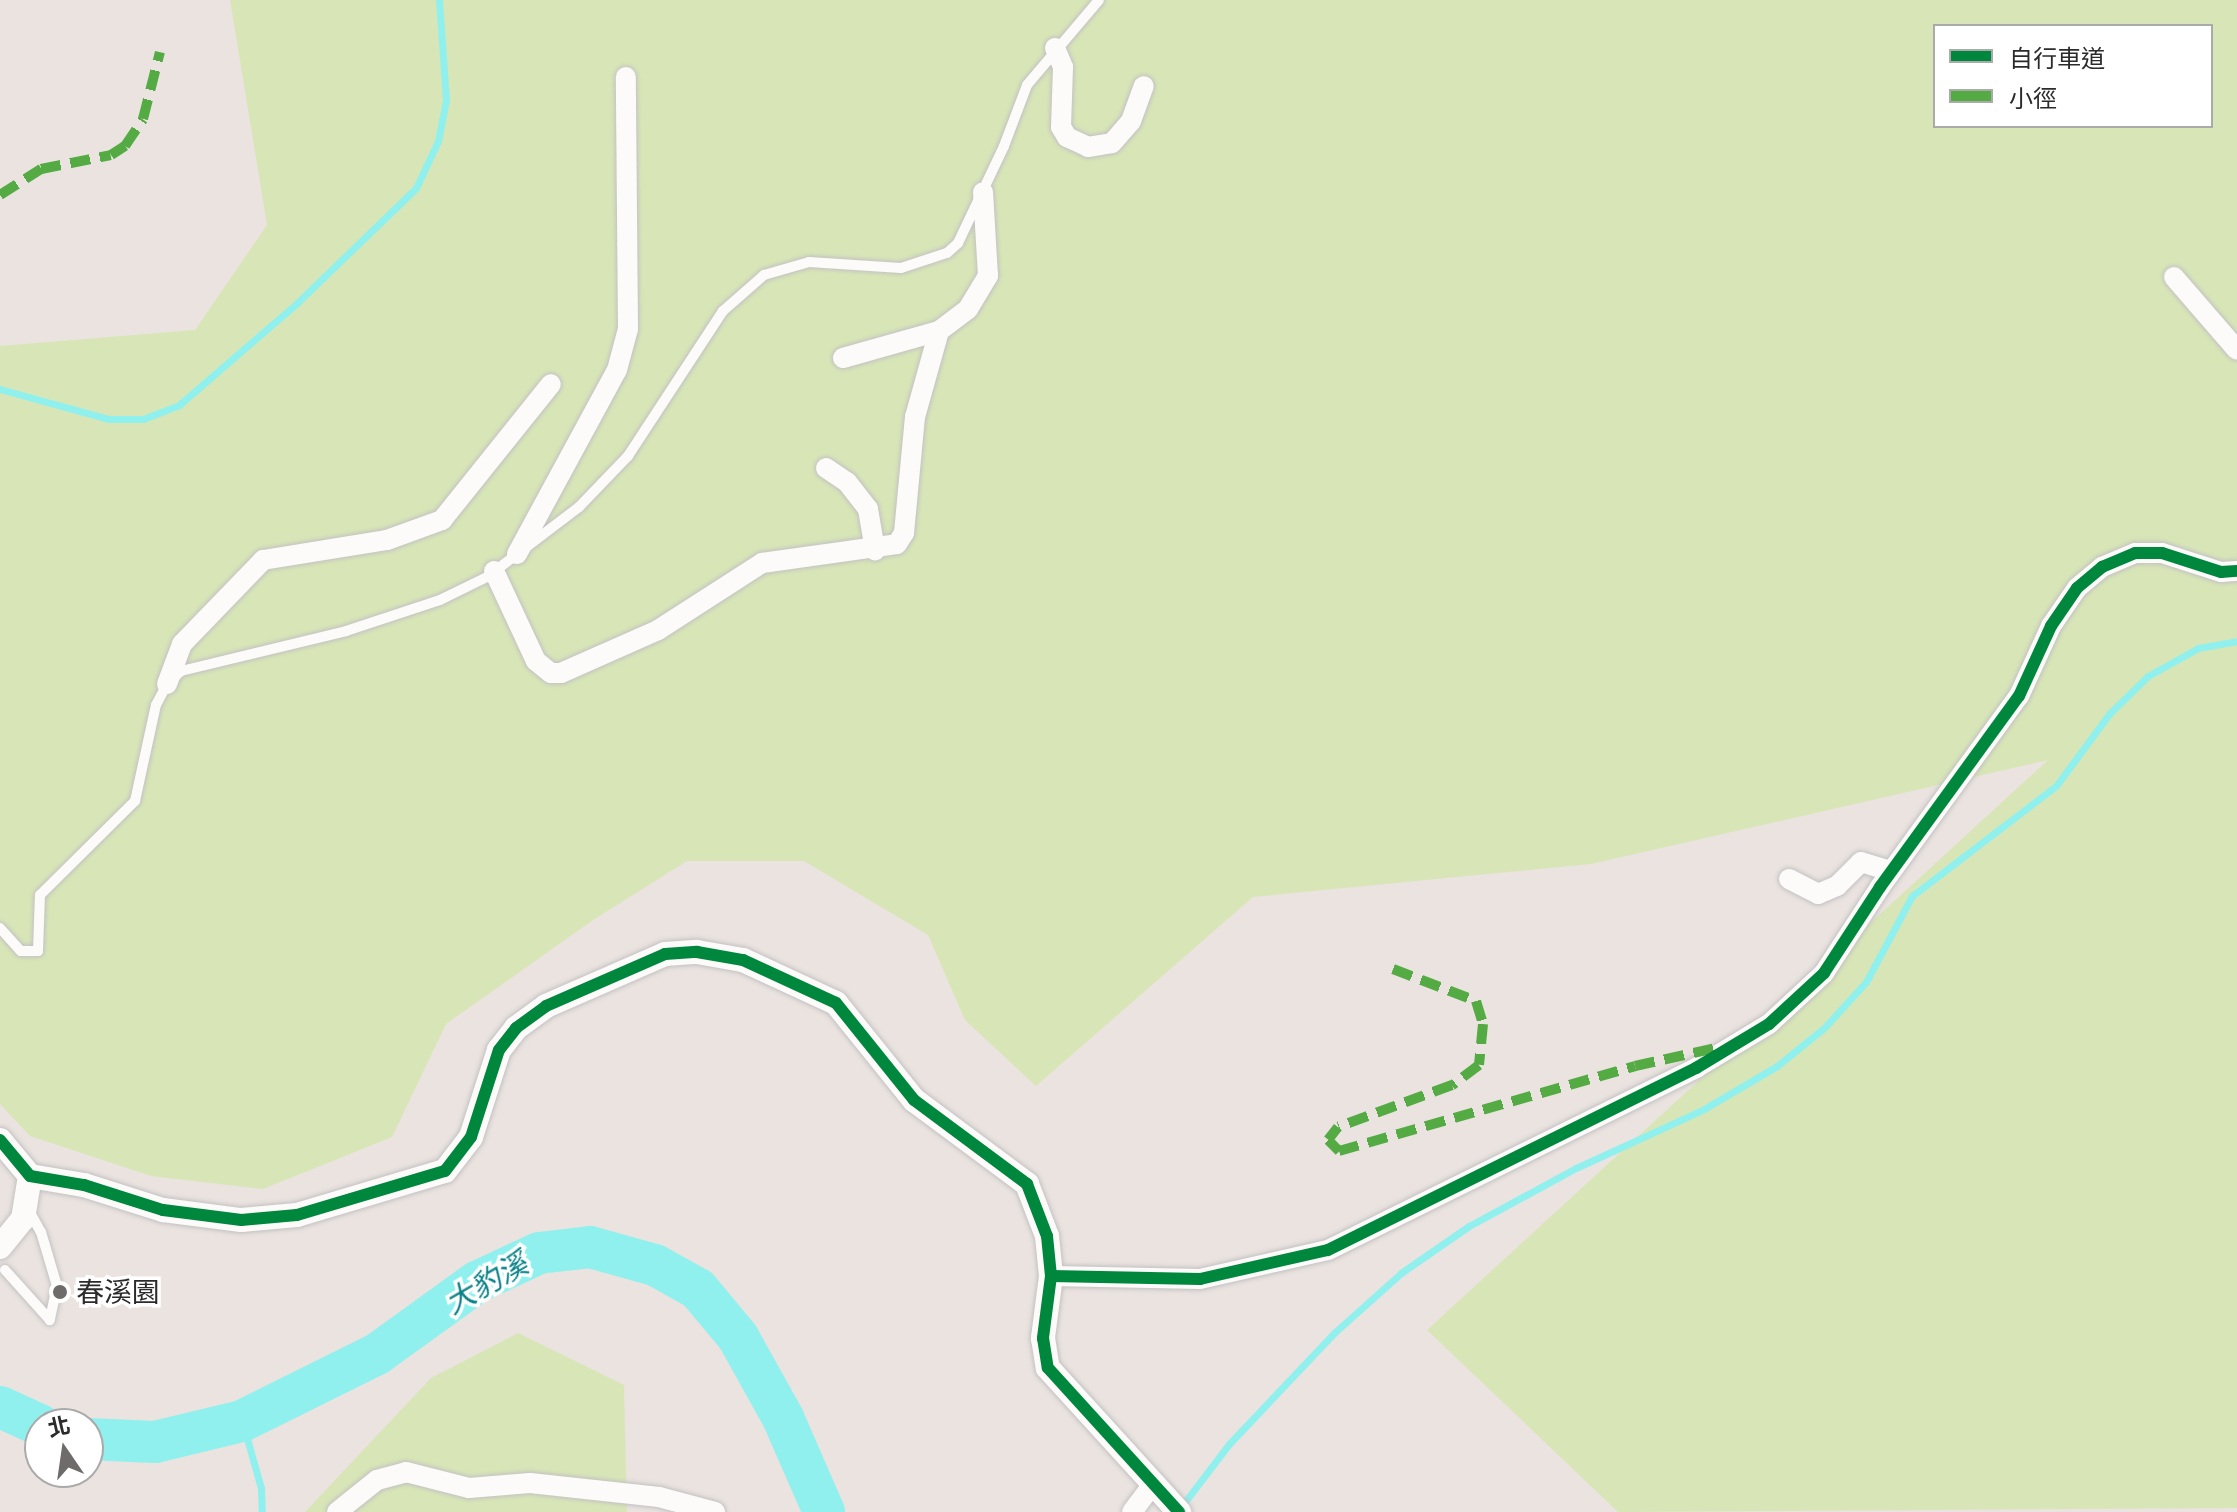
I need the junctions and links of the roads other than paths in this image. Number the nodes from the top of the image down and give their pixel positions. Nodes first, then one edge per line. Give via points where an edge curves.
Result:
1 (1099, 0) edge
2 (1055, 48) junction
3 (626, 77) dead end
4 (1144, 86) dead end
5 (983, 192) junction
6 (2174, 277) dead end
7 (939, 331) junction
8 (2237, 350) edge
9 (843, 358) dead end
10 (551, 384) dead end
11 (826, 468) dead end
12 (875, 550) junction
13 (517, 554) junction
14 (494, 571) junction
15 (2237, 571) edge
16 (167, 684) junction
17 (1891, 871) junction
18 (1789, 879) dead end
19 (0, 928) edge
20 (0, 1140) edge
21 (30, 1176) junction
22 (27, 1207) junction
23 (7, 1250) edge
24 (1051, 1276) junction
25 (1167, 1498) edge
26 (337, 1512) edge
27 (715, 1512) edge
28 (1132, 1512) edge

1 - 2 lane
2 - 4 street via 1063,67 1061,127 1067,137 1088,147 1112,143 1131,121
2 - 5 lane via 1027,85
3 - 13 street via 628,329 617,370
5 - 7 street via 988,276 968,309
5 - 13 lane via 958,243 928,264 885,269 809,262 780,267 746,286 723,311 628,456 579,507
6 - 8 street
7 - 9 street
7 - 12 street via 915,417 904,533 897,544
10 - 16 street via 442,520 387,540 263,560 182,644
11 - 12 street via 847,482 868,509
12 - 14 street via 762,563 658,630 561,673 551,673 536,661
13 - 14 lane
14 - 16 lane via 440,600 346,631 195,664
15 - 17 street via 2221,572 2162,553 2135,553 2102,567 2077,588 2051,626 2019,696
16 - 19 lane via 151,723 135,801 40,895 38,951 21,951
17 - 18 street via 1861,862 1837,886 1818,894
17 - 24 street via 1824,973 1769,1024 1661,1087 1473,1176 1359,1238 1200,1279
20 - 21 street
21 - 22 street
21 - 24 street via 84,1185 163,1210 241,1220 297,1215 422,1179 460,1158 499,1050 516,1028 546,1006 625,968 665,954 697,952 743,960 836,1003 914,1100 1027,1184 1040,1206
22 - 23 street
22 - 23 lane via 52,1261 57,1286 50,1320
24 - 25 street via 1043,1338 1048,1368
25 - 28 street
26 - 27 street via 377,1480 406,1472 469,1488 530,1483 659,1497

